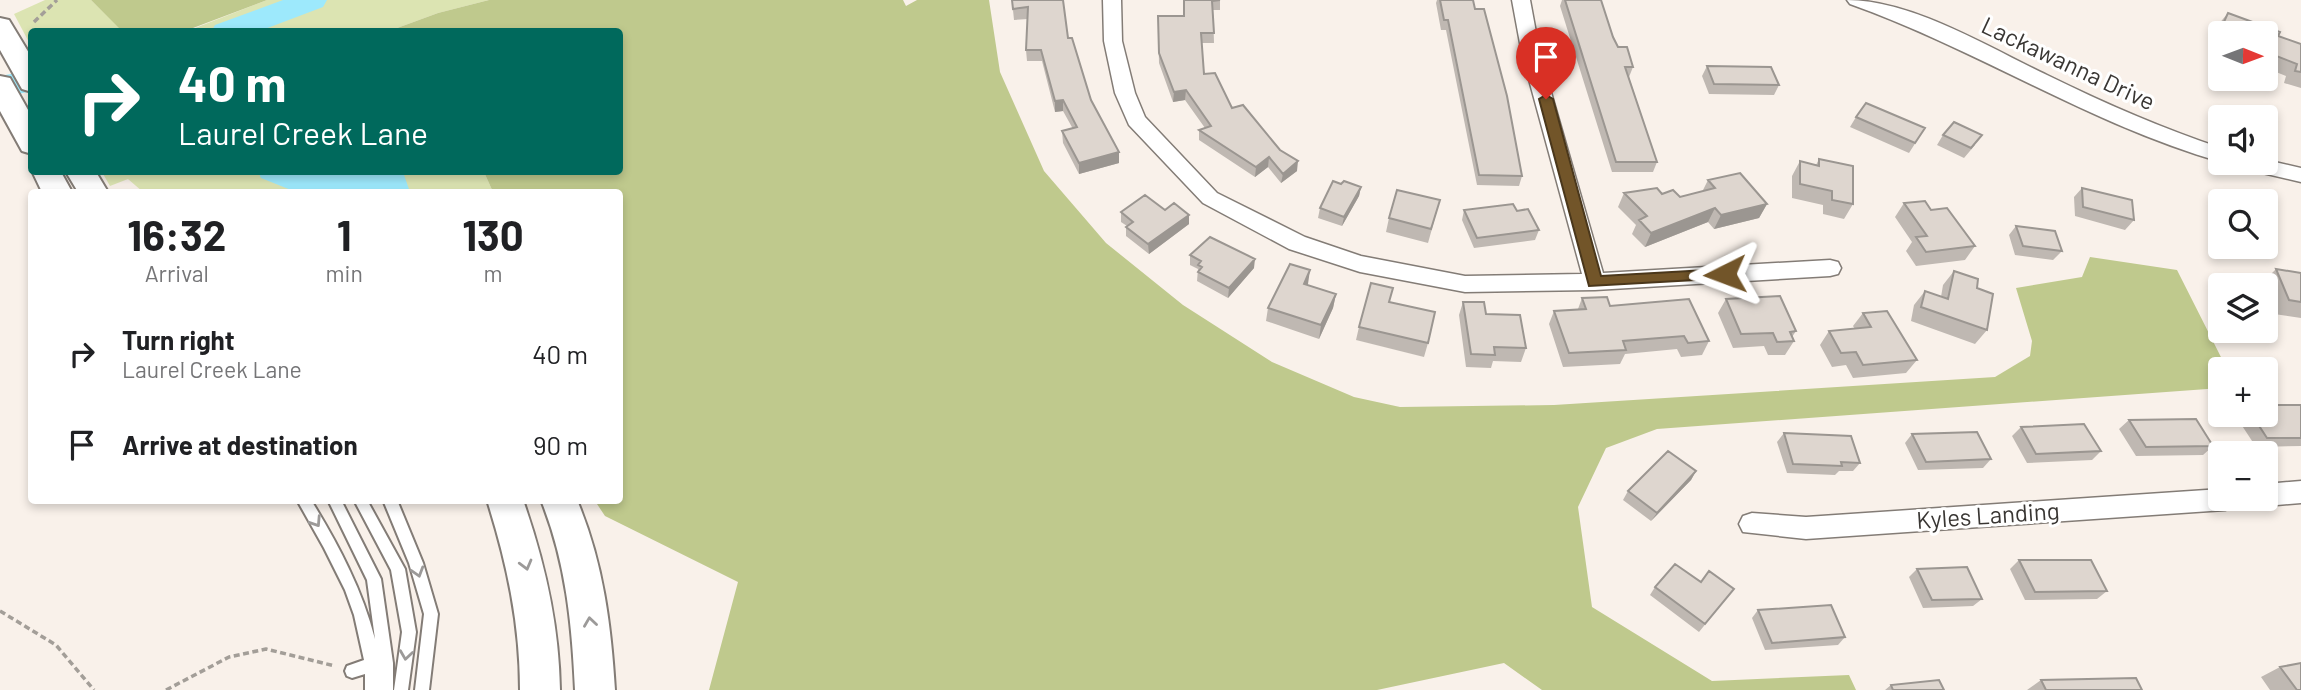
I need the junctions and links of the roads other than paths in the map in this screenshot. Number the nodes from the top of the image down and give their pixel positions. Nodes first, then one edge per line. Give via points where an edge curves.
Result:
1 (1112, 0) edge
2 (1521, 0) edge
3 (1856, 0) edge
4 (0, 26) edge
5 (28, 76) edge
6 (0, 85) edge
7 (28, 137) edge
8 (2208, 150) edge
9 (2278, 170) edge
10 (2301, 175) edge
11 (1830, 268) dead end
12 (1595, 282) junction
13 (2301, 492) edge
14 (2278, 494) edge
15 (2208, 500) edge
16 (306, 504) edge
17 (336, 504) edge
18 (362, 504) edge
19 (392, 504) edge
20 (506, 504) edge
21 (560, 504) edge
22 (1752, 524) dead end
23 (372, 664) junction
24 (352, 671) road end
25 (425, 688) edge
26 (372, 690) edge
27 (386, 690) edge
28 (401, 690) edge
29 (540, 690) edge
30 (594, 690) edge

1 - 12 street via 1113,41 1136,120 1210,198 1297,243 1416,277 1465,284
2 - 12 street via 1531,54
3 - 8 street, Lackawanna Drive via 1973,48 2110,116
4 - 5 street
6 - 7 street
9 - 10 street
11 - 12 street
13 - 14 street
15 - 22 street, Kyles Landing via 1819,527
16 -> 23 lane via 354,593
17 - 27 lane via 374,579
18 -> 28 lane via 398,569 409,632
19 -> 25 lane via 416,563 430,614
20 -> 29 street via 527,567 541,651
30 -> 21 street via 583,569
23 - 24 lane
23 - 26 lane

